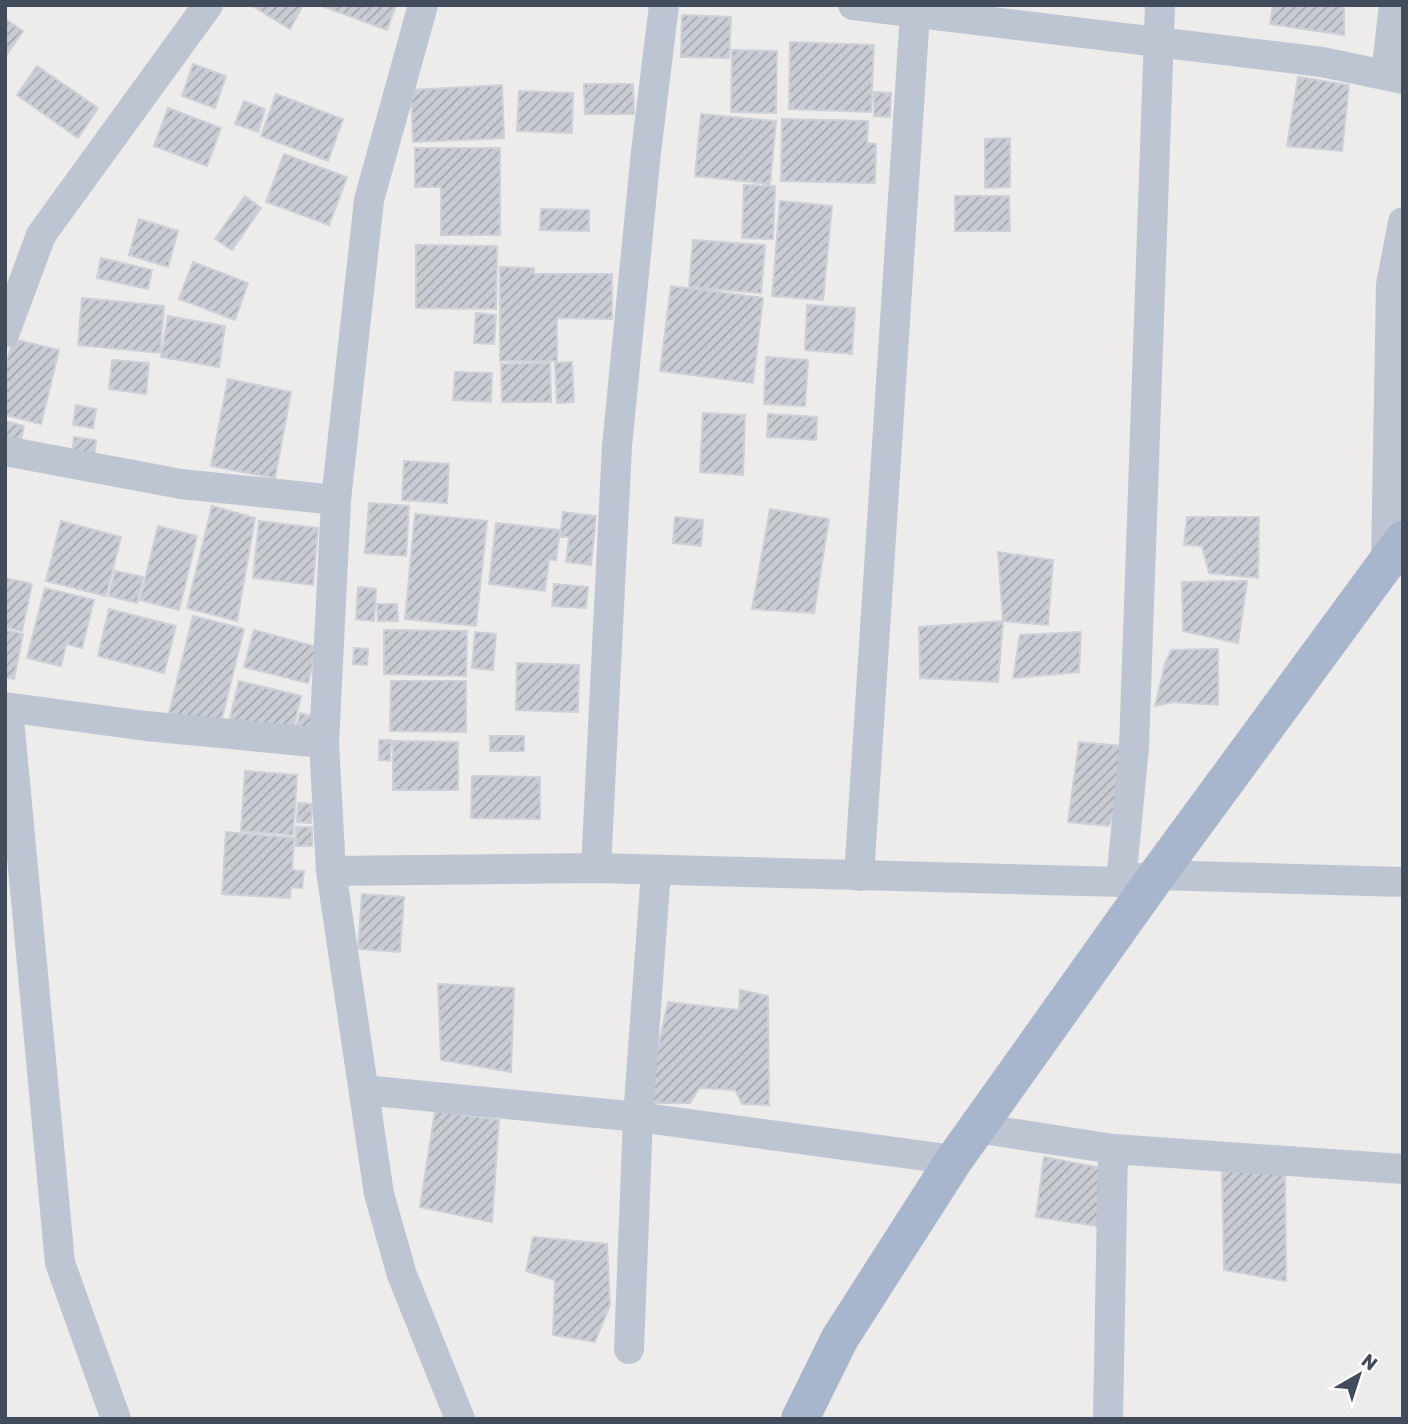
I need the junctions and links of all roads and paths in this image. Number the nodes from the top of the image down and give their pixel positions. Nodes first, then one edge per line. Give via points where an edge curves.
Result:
1 (208, 5) edge
2 (423, 5) edge
3 (664, 5) edge
4 (853, 5) edge
5 (1160, 5) edge
6 (1394, 5) edge
7 (916, 9) edge
8 (1160, 42) junction
9 (1395, 77) edge
10 (1403, 222) edge
11 (5, 332) edge
12 (5, 451) edge
13 (336, 500) junction
14 (1394, 551) edge
15 (7, 708) edge
16 (324, 743) junction
17 (596, 868) junction
18 (331, 871) junction
19 (656, 871) junction
20 (859, 876) junction
21 (1139, 879) junction
22 (1403, 882) edge
23 (364, 1090) junction
24 (638, 1117) junction
25 (977, 1128) junction
26 (1114, 1149) junction
27 (954, 1160) junction
28 (1403, 1169) edge
29 (629, 1349) dead end
30 (116, 1419) edge
31 (460, 1419) edge
32 (800, 1419) edge
33 (1108, 1419) edge

1 - 11 street via 41,235
2 - 13 street via 369,200
3 - 17 street via 617,446
4 - 7 street
5 - 8 street
6 - 9 street
7 - 8 street
7 - 20 street
8 - 9 street via 1322,62
8 - 21 street via 1134,747
10 - 14 street via 1391,285
12 - 13 street via 181,484
13 - 16 street
14 - 21 main road
15 - 16 street
15 - 30 street via 60,1263
16 - 18 street
17 - 18 street
17 - 19 street
18 - 23 street
19 - 20 street
19 - 24 street
20 - 21 street
21 - 22 street
21 - 25 main road
23 - 24 street
23 - 31 street via 379,1194 402,1276
24 - 27 street
24 - 29 street
25 - 26 street
25 - 27 main road
26 - 28 street
26 - 33 street
27 - 32 main road via 839,1338

